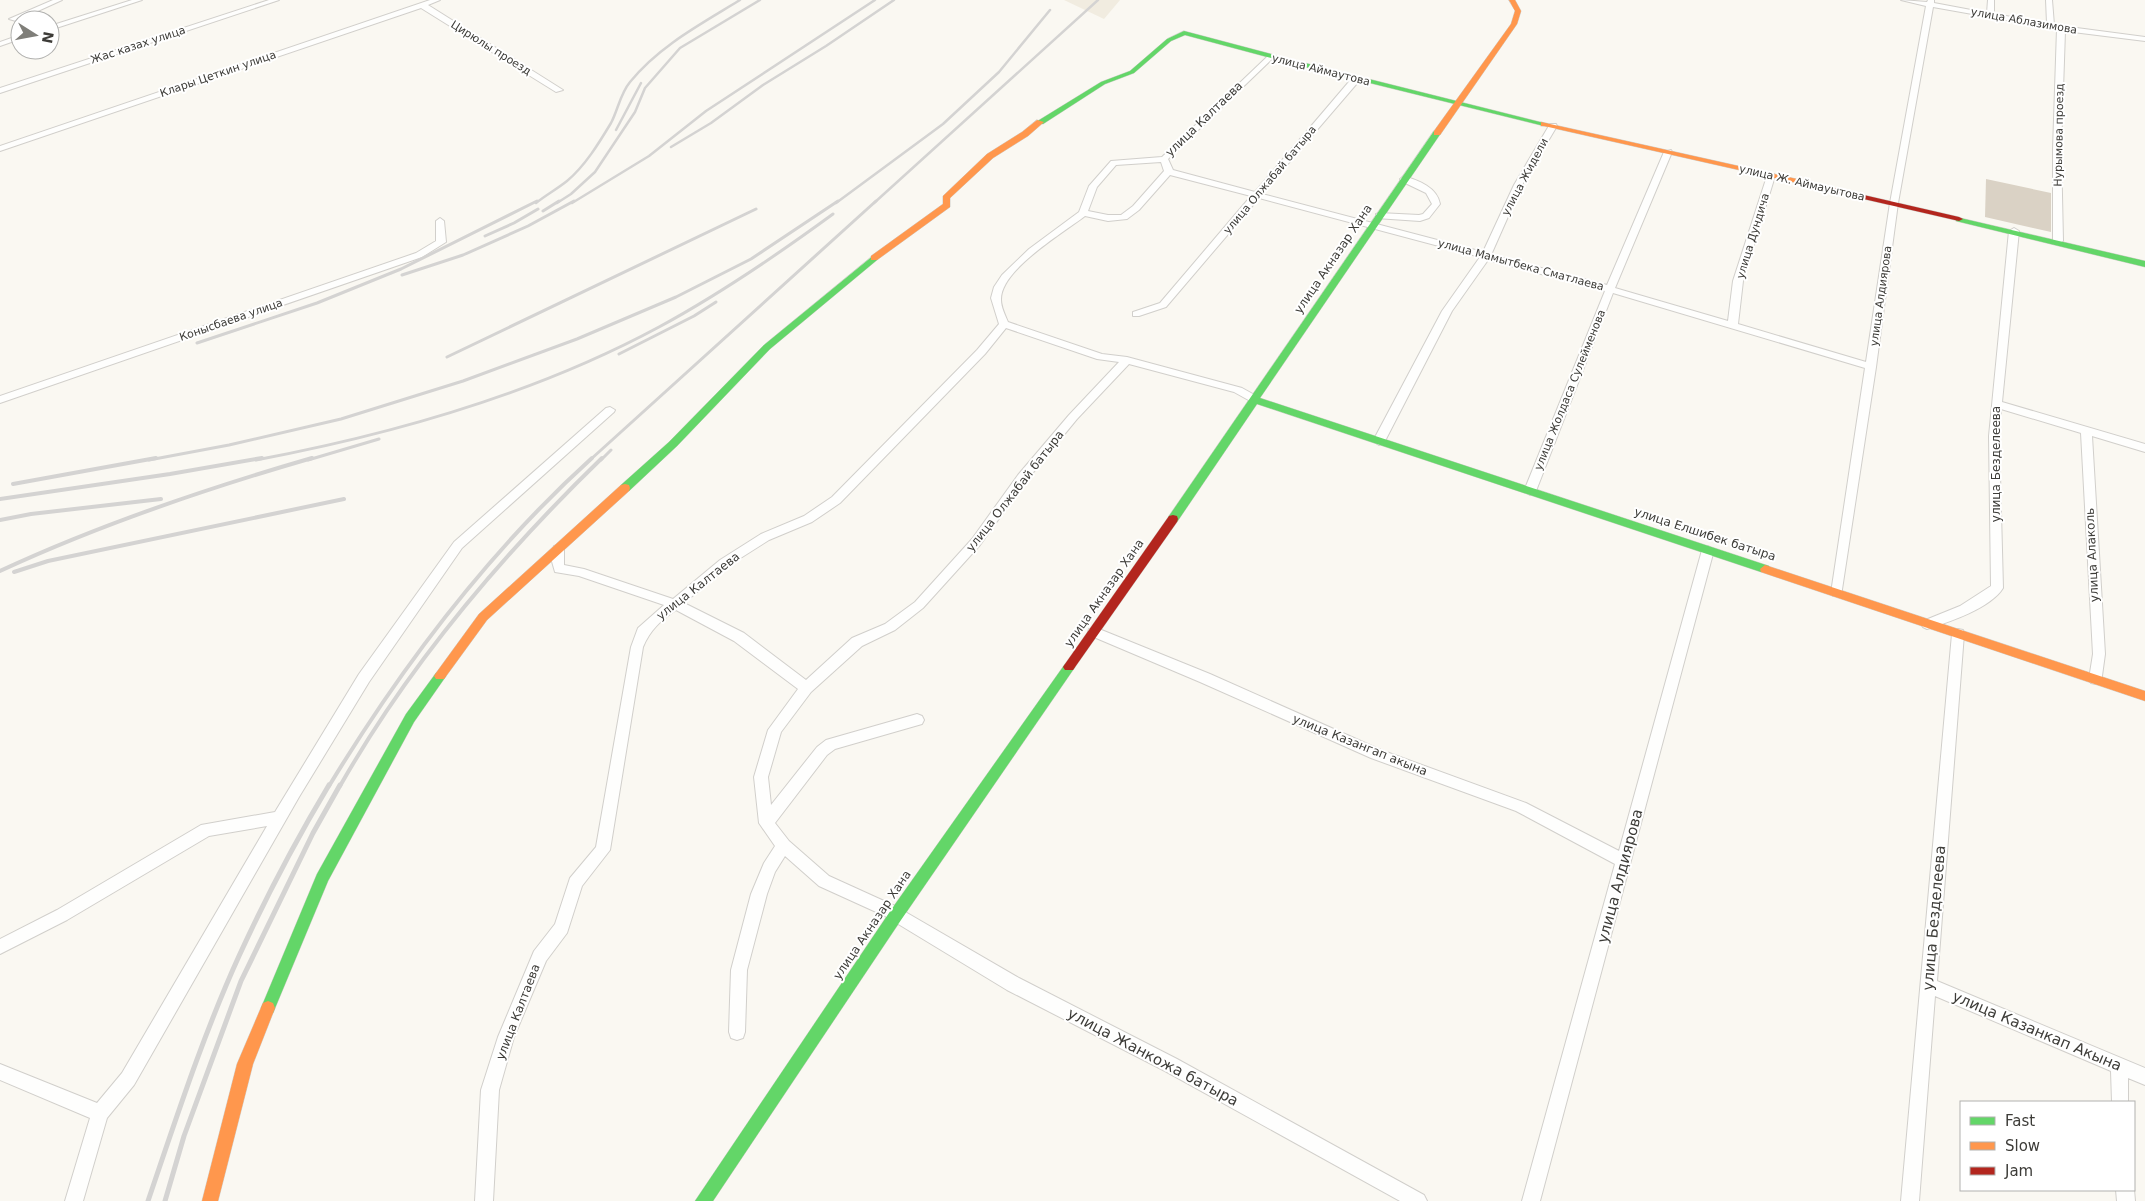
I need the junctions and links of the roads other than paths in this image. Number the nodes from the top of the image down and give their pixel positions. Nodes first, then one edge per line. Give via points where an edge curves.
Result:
1 (58, 0) edge
2 (139, 0) edge
3 (276, 0) edge
4 (437, 0) edge
5 (1512, 0) edge
6 (1904, 0) edge
7 (1991, 0) edge
8 (2049, 0) edge
9 (1931, 2) edge
10 (422, 5) junction
11 (34, 10) edge
12 (1990, 15) junction
13 (60, 25) edge
14 (2051, 26) junction
15 (2061, 28) junction
16 (2145, 39) edge
17 (1269, 57) junction
18 (1356, 79) junction
19 (559, 90) dead end
20 (0, 91) edge
21 (1458, 104) junction
22 (1553, 126) junction
23 (0, 149) edge
24 (1668, 152) junction
25 (1164, 159) junction
26 (1169, 172) junction
27 (1771, 176) junction
28 (1404, 179) junction
29 (1257, 195) junction
30 (1894, 203) junction
31 (1083, 213) junction
32 (1379, 216) junction
33 (440, 221) dead end
34 (1371, 226) junction
35 (2014, 231) junction
36 (2058, 241) junction
37 (1486, 256) junction
38 (2145, 264) edge
39 (1610, 289) junction
40 (1136, 314) dead end
41 (1004, 324) junction
42 (1733, 325) junction
43 (1127, 360) junction
44 (1871, 367) junction
45 (0, 400) edge
46 (1256, 400) junction
47 (1996, 404) junction
48 (610, 410) dead end
49 (2086, 430) junction
50 (1379, 441) junction
51 (2145, 448) edge
52 (1530, 491) junction
53 (558, 549) junction
54 (1708, 550) junction
55 (1837, 593) junction
56 (675, 604) junction
57 (1927, 624) junction
58 (1094, 632) junction
59 (1958, 634) junction
60 (2096, 679) junction
61 (806, 688) junction
62 (2145, 696) edge
63 (917, 720) dead end
64 (280, 818) junction
65 (766, 823) junction
66 (784, 846) junction
67 (1624, 861) junction
68 (893, 913) junction
69 (0, 947) edge
70 (1928, 984) junction
71 (737, 1032) dead end
72 (2118, 1065) junction
73 (0, 1072) edge
74 (2145, 1077) edge
75 (2120, 1101) edge
76 (100, 1113) junction
77 (74, 1201) edge
78 (210, 1201) edge
79 (484, 1201) edge
80 (703, 1201) edge
81 (1418, 1201) edge
82 (1531, 1201) edge
83 (1910, 1201) edge

1 - 11 street
2 - 13 street
3 - 20 street, Жас казах улица
4 - 10 street, Клары Цеткин улица
5 - 21 street, улица Акназар Хана via 1518,12 1514,24
6 - 9 street, улица Аблазимова
7 - 12 street
8 - 14 street
9 - 12 street, улица Аблазимова
9 - 30 street, улица Алдиярова
10 - 19 street, Цирюлы проезд
10 - 23 street, Клары Цеткин улица
12 - 14 street, улица Аблазимова
14 - 15 street, улица Аблазимова
15 - 16 street, улица Аблазимова
15 - 36 street, Нурымова проезд
17 - 18 street, улица Аймаутова
17 - 25 street, улица Калтаева
17 - 53 street, улица Аймаутова via 1184,33 1170,40 1132,72 1103,83 990,156 946,198 947,204 860,269 767,346 673,444
18 - 21 street, улица Аймаутова
18 - 29 street, улица Олжабай батыра
21 - 22 street, улица Ж. Аймауытова
21 - 28 street, улица Акназар Хана
22 - 24 street, улица Ж. Аймауытова
22 - 37 street, улица Жидели via 1518,185
24 - 27 street, улица Ж. Аймауытова
24 - 39 street, улица Жолдаса Сулейменова
25 - 26 street, улица Калтаева
25 - 31 street via 1114,163 1094,186
26 - 29 street, улица Мамытбека Сматлаева
26 - 31 street, улица Калтаева via 1131,214 1122,219
27 - 30 street, улица Ж. Аймауытова
27 - 42 street, улица Дундича via 1738,281
28 - 32 street, улица Акназар Хана
28 - 32 street via 1428,190 1436,204 1420,218
29 - 34 street, улица Мамытбека Сматлаева
29 - 40 street, улица Олжабай батыра via 1164,305
30 - 35 street, улица Ж. Аймауытова
30 - 44 street, улица Алдиярова
31 - 41 street via 1030,253 1001,282 996,298
32 - 34 street, улица Акназар Хана
33 - 45 street, Конысбаева улица via 441,242 420,255
34 - 37 street, улица Мамытбека Сматлаева
34 - 46 street, улица Акназар Хана
35 - 36 street, улица Ж. Аймауытова
35 - 47 street, улица Безделеева
36 - 38 street, улица Ж. Аймауытова
37 - 39 street, улица Мамытбека Сматлаева
37 - 50 street, улица Жидели via 1447,311
39 - 42 street, улица Мамытбека Сматлаева
39 - 52 street, улица Жолдаса Сулейменова
41 - 43 street via 1101,357
41 - 56 street, улица Калтаева via 981,352 836,500 808,519 765,537 724,563
42 - 44 street, улица Мамытбека Сматлаева
43 - 46 street via 1238,390
43 - 61 street, улица Олжабай батыра via 1073,417 1022,478 976,542 919,605 890,627 858,642
44 - 55 street, улица Алдиярова
46 - 50 street, улица Елшибек батыра
46 - 58 street, улица Акназар Хана
47 - 49 street
47 - 57 street, улица Безделеева via 1997,588 1985,599
48 - 64 street via 458,544 364,678
49 - 51 street
49 - 60 street, улица Алаколь via 2099,654
50 - 52 street, улица Елшибек батыра
52 - 54 street, улица Елшибек батыра
53 - 56 street via 559,569 580,572
53 - 78 street via 483,617 410,718 322,878 245,1064
54 - 55 street, улица Елшибек батыра
54 - 67 street, улица Алдиярова
55 - 57 street, улица Елшибек батыра
56 - 61 street via 739,637
56 - 79 street, улица Калтаева via 659,614 643,631 637,647 603,850 575,883 562,928 540,956 506,1038 490,1090
57 - 59 street, улица Елшибек батыра
58 - 67 street, улица Казангап акына via 1376,754 1521,807
58 - 68 street, улица Акназар Хана
59 - 60 street, улица Елшибек батыра
59 - 70 street, улица Безделеева
60 - 62 street, улица Елшибек батыра
61 - 65 street, улица Олжабай батыра via 776,730 761,777
63 - 65 street via 831,744 822,751
64 - 69 street via 206,830 62,915
64 - 76 street via 128,1078
65 - 66 street
66 - 68 street via 824,881
66 - 71 street via 769,868 759,894 739,970
67 - 82 street, улица Алдиярова
68 - 80 street, улица Акназар Хана
68 - 81 street, улица Жанкожа батыра via 1013,984 1171,1065
70 - 72 street, улица Казанкап Акына
70 - 83 street, улица Безделеева
72 - 74 street, улица Казанкап Акына
72 - 75 street
73 - 76 street
76 - 77 street

